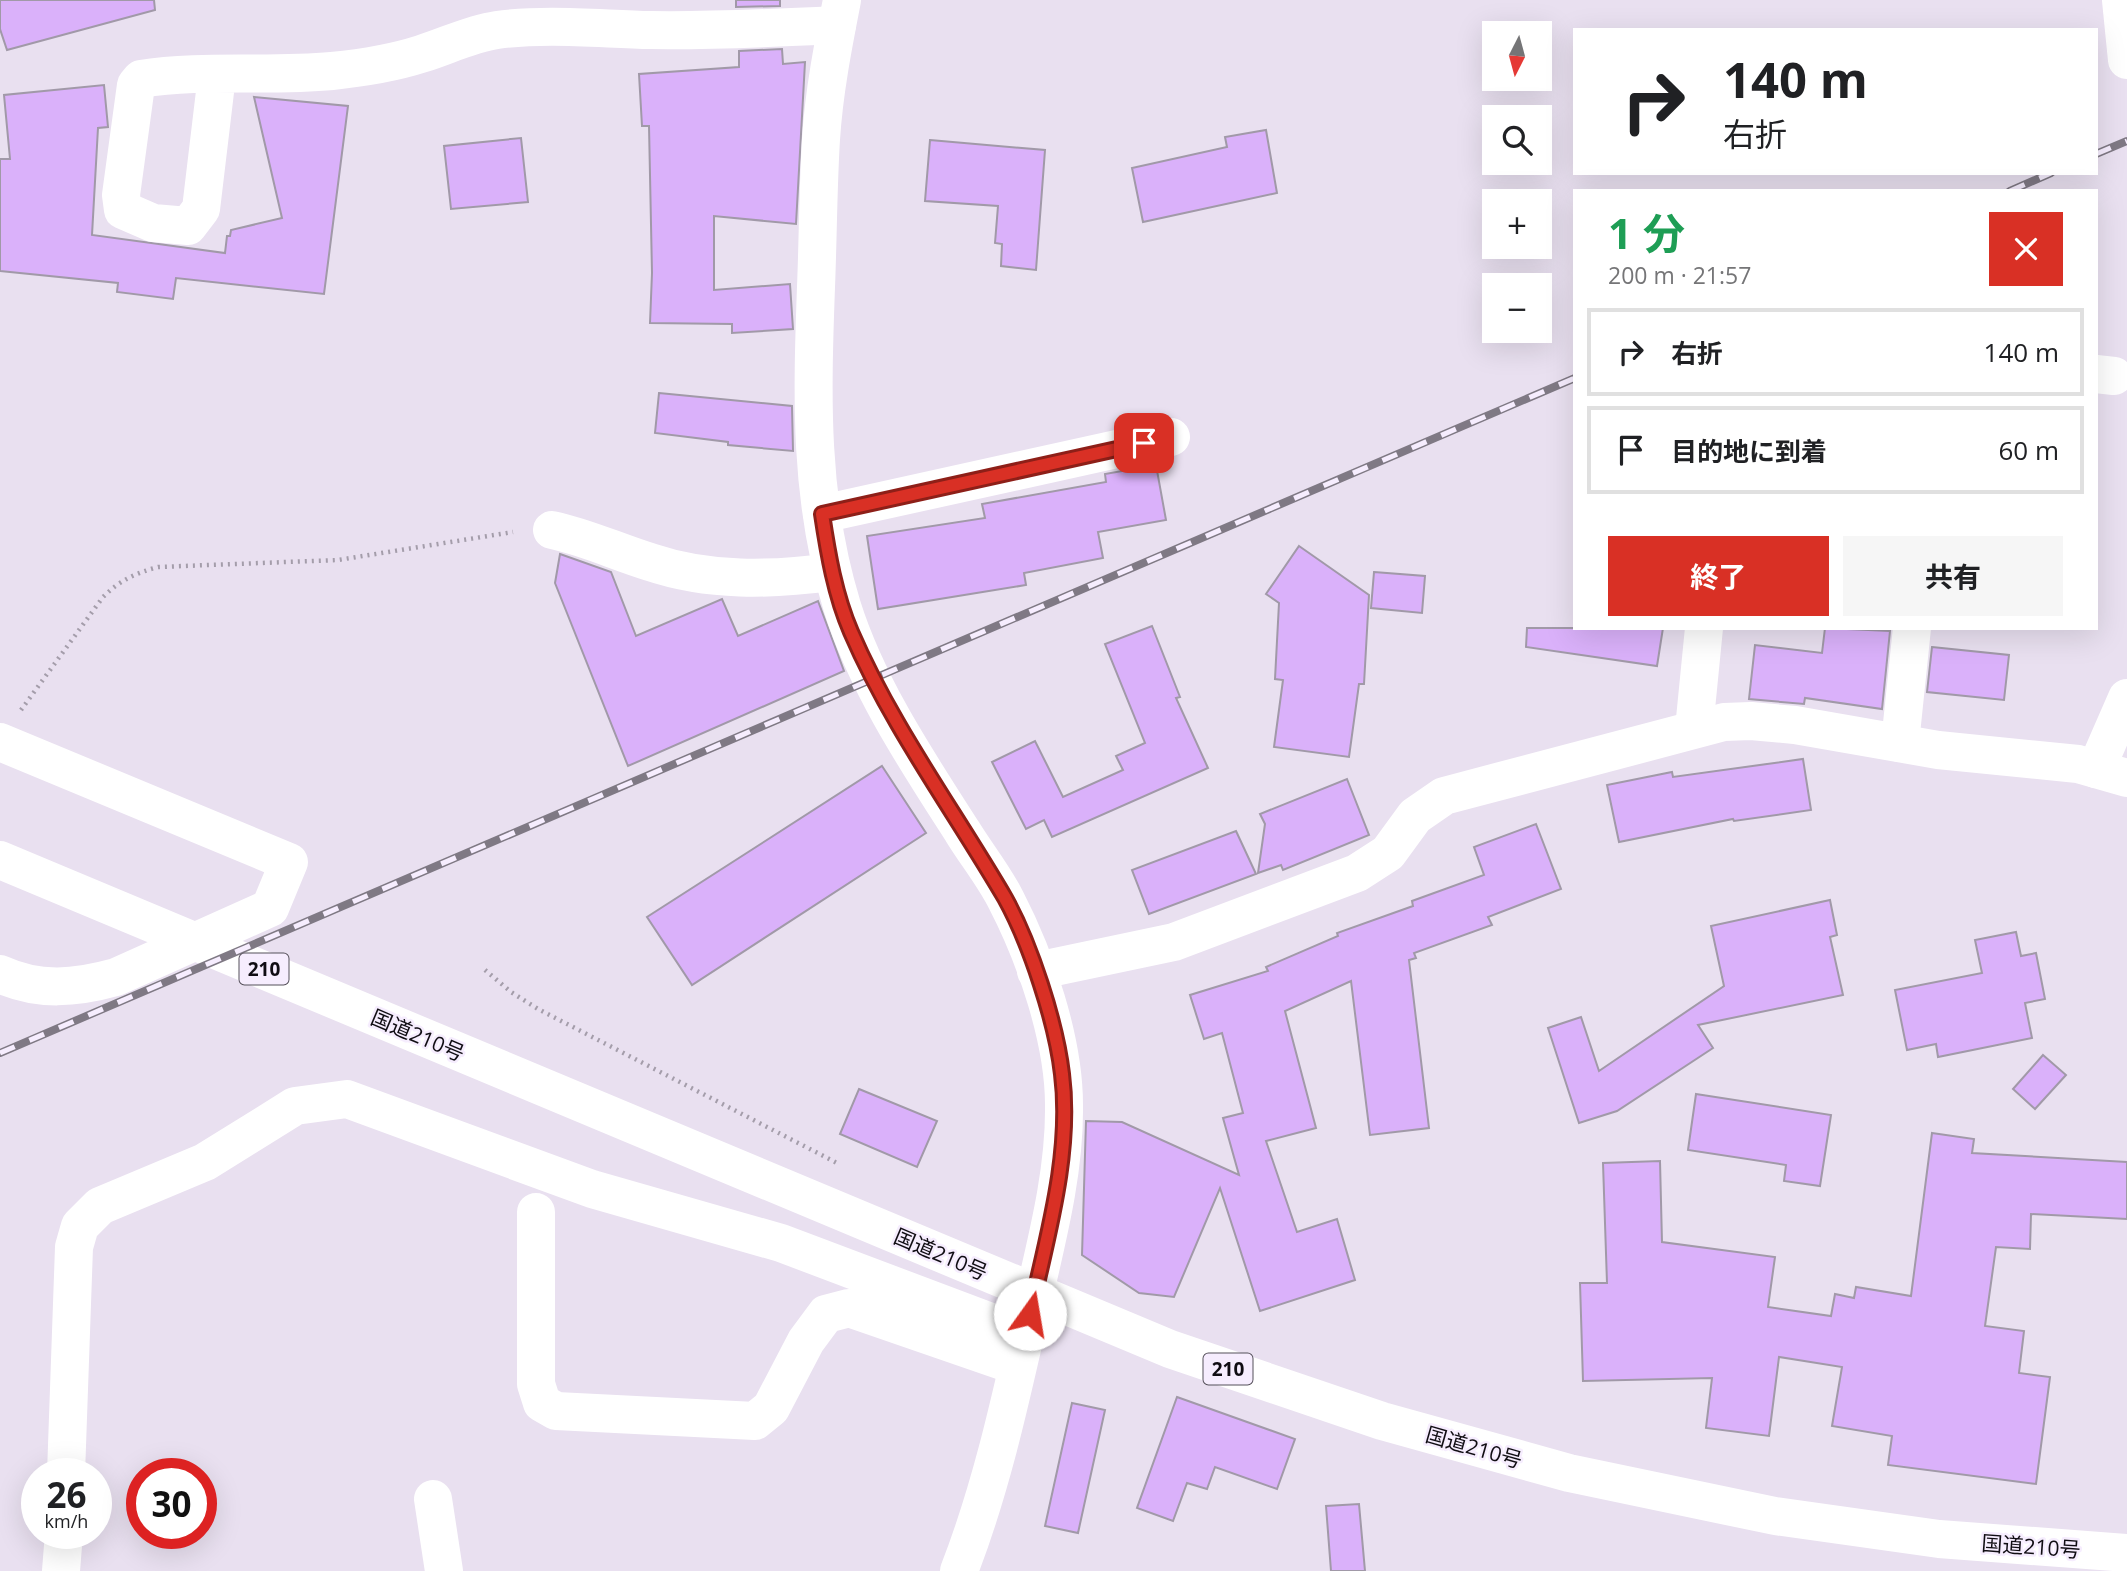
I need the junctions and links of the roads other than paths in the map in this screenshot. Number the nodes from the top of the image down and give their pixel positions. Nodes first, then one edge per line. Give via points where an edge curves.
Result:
1 (2121, 0) edge
2 (840, 12) edge
3 (2127, 60) edge
4 (217, 75) dead end
5 (1171, 437) dead end
6 (822, 514) junction
7 (552, 530) road end
8 (832, 572) junction
9 (1704, 630) edge
10 (1912, 630) edge
11 (2127, 698) edge
12 (8, 729) edge
13 (1694, 729) junction
14 (1900, 743) junction
15 (2111, 773) edge
16 (0, 860) edge
17 (1036, 971) junction
18 (0, 974) edge
19 (536, 1212) dead end
20 (1035, 1293) junction
21 (1021, 1351) junction
22 (67, 1458) edge
23 (433, 1499) dead end
24 (63, 1549) edge
25 (2117, 1559) edge
26 (61, 1571) edge
27 (444, 1571) edge
28 (959, 1571) edge

1 - 3 main road
2 - 4 main road via 737,30 496,30 421,54 335,70
2 - 6 main road via 821,137 813,386 814,467
5 - 6 main road
6 - 8 main road
7 - 8 main road via 698,573 769,579
8 - 17 main road via 850,630 873,680 1006,900
9 - 13 main road
10 - 14 main road
11 - 15 main road
12 - 18 main road via 289,862 270,908 116,977 49,987
13 - 14 main road via 1751,721
13 - 17 main road via 1444,796 1415,816 1388,853 1357,873 1174,942
14 - 15 main road via 2078,764
16 - 20 main road, 国道210号 / 210
17 - 20 main road via 1057,1046 1065,1105 1062,1148
19 - 21 main road via 536,1384 542,1403 556,1411 755,1421 771,1408 806,1341 826,1314 849,1308
20 - 21 main road
20 - 25 main road, 国道210号 / 210 via 1170,1349 1303,1394 1472,1448 1569,1473 1775,1516
21 - 22 main road via 781,1243 592,1189 347,1099 295,1106 205,1161 100,1206 80,1226 74,1247
21 - 28 main road via 999,1450
23 - 27 main road
24 - 26 main road

